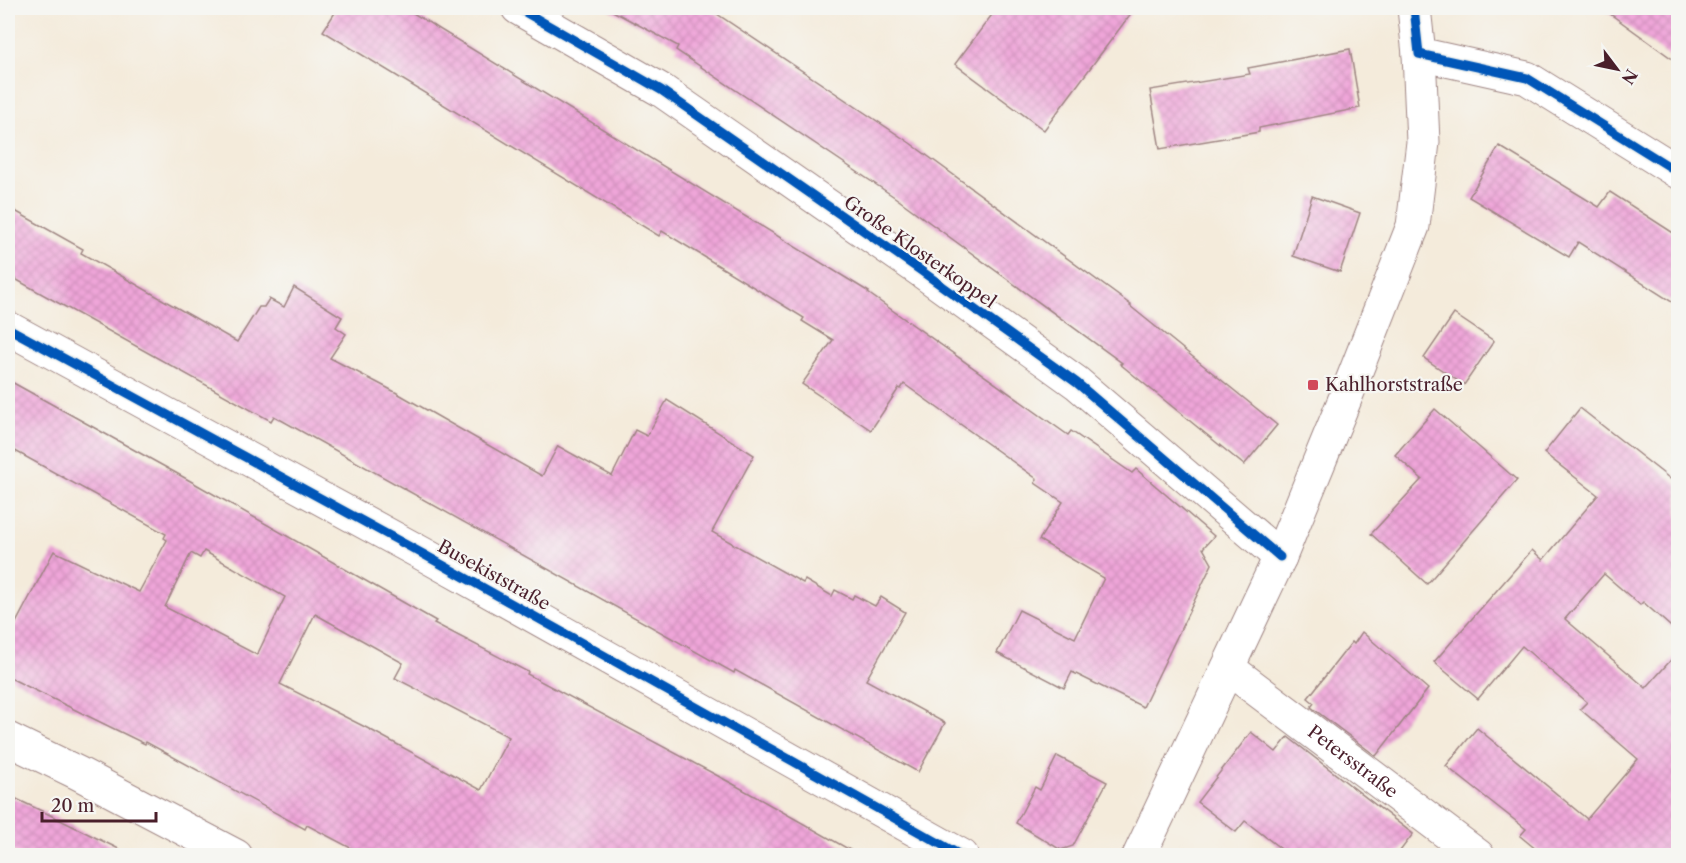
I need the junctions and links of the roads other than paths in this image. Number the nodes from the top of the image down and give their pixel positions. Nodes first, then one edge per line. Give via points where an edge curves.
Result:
1 (518, 8) edge
2 (1414, 8) edge
3 (1419, 54) junction
4 (1678, 172) edge
5 (8, 328) edge
6 (1280, 557) junction
7 (1228, 668) junction
8 (8, 739) edge
9 (236, 855) edge
10 (962, 855) edge
11 (1139, 855) edge
12 (1478, 855) edge

1 - 6 street, Große Klosterkoppel via 660,90 1077,383
2 - 3 street
3 - 4 street via 1527,78
3 - 6 street via 1423,142 1413,226
5 - 10 street, Busekiststraße
6 - 7 street
7 - 11 street
7 - 12 street, Petersstraße
8 - 9 street

